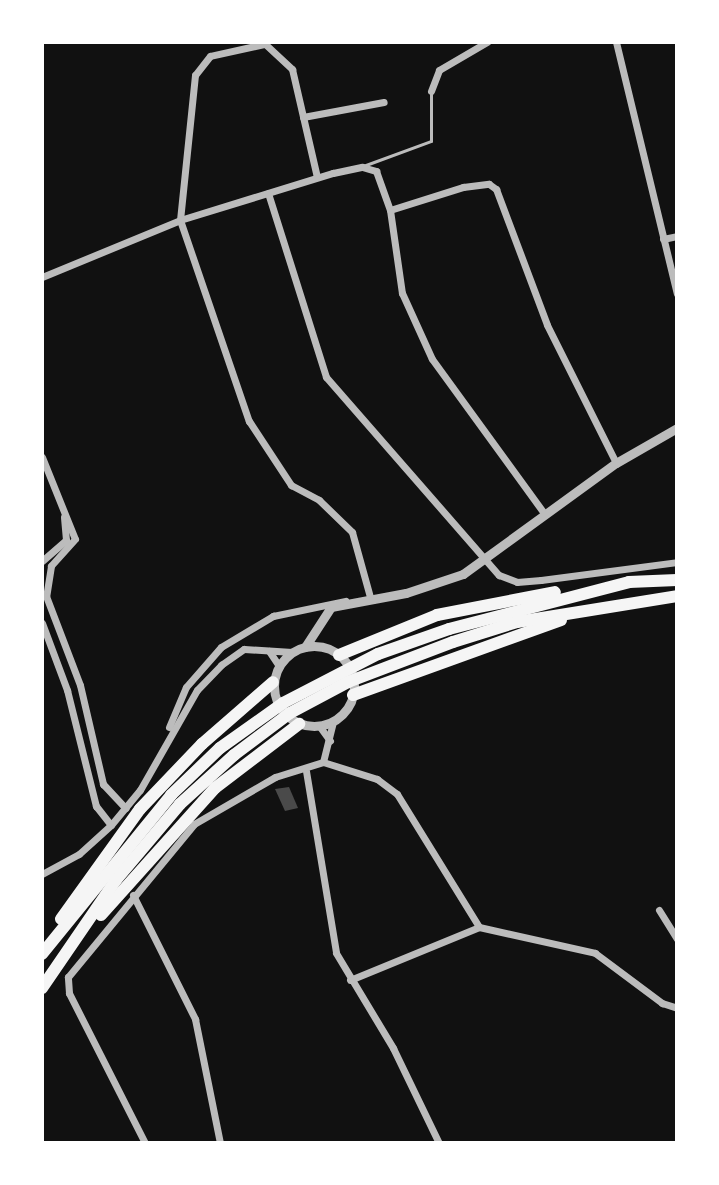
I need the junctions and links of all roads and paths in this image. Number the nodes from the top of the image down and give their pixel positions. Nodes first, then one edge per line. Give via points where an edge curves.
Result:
1 (487, 42) edge
2 (616, 42) edge
3 (263, 43) edge
4 (431, 91) joint
5 (384, 102) dead end
6 (303, 117) junction
7 (362, 167) junction
8 (317, 177) junction
9 (268, 193) junction
10 (390, 210) junction
11 (180, 220) junction
12 (677, 236) edge
13 (663, 239) junction
14 (42, 275) edge
15 (677, 294) edge
16 (677, 428) edge
17 (42, 457) edge
18 (616, 463) junction
19 (62, 507) junction
20 (544, 513) junction
21 (487, 559) junction
22 (42, 561) edge
23 (677, 562) edge
24 (677, 580) edge
25 (629, 582) junction
26 (677, 596) edge
27 (370, 597) junction
28 (632, 600) junction
29 (347, 601) junction
30 (42, 623) edge
31 (315, 629) junction
32 (451, 635) junction
33 (305, 647) junction
34 (321, 647) junction
35 (268, 649) junction
36 (292, 652) junction
37 (339, 655) junction
38 (279, 666) junction
39 (273, 682) junction
40 (80, 685) junction
41 (67, 690) junction
42 (353, 695) junction
43 (333, 722) junction
44 (299, 724) junction
45 (320, 727) junction
46 (166, 738) junction
47 (331, 743) junction
48 (323, 762) junction
49 (306, 771) junction
50 (176, 800) junction
51 (125, 808) junction
52 (111, 825) junction
53 (42, 874) edge
54 (133, 895) junction
55 (659, 910) dead end
56 (479, 927) junction
57 (677, 939) edge
58 (42, 953) edge
59 (58, 967) junction
60 (350, 980) junction
61 (42, 988) edge
62 (677, 1008) edge
63 (145, 1143) edge
64 (220, 1143) edge
65 (439, 1143) edge

1 - 4 street via 434,74
2 - 13 street
3 - 6 street via 292,69
3 - 11 street via 210,56 195,75
4 - 7 lane via 431,141
5 - 6 street
6 - 8 street
7 - 8 street
7 - 10 street via 382,177
8 - 9 street
9 - 11 street
9 - 21 street via 326,377
10 - 18 street via 463,187 489,184 496,189 547,325
10 - 20 street via 402,293 432,359
11 - 14 street
11 - 27 street via 249,421 291,485 319,500 352,532
12 - 13 street
13 - 15 street
16 - 18 street
17 - 19 street
18 - 20 street
19 - 22 street via 66,540
19 - 40 street via 75,539 51,566 46,596
20 - 21 street
21 - 23 street via 499,575 517,582
21 - 27 street via 438,584
24 - 25 highway
25 - 32 highway
25 - 37 highway via 509,598 437,615
26 - 28 highway
27 - 29 street
28 - 32 highway
28 - 42 highway via 479,647
29 - 31 street via 321,615
29 - 46 street via 273,616 221,647 176,704
30 - 41 street
31 - 33 street
31 - 34 street
32 - 50 highway via 354,664 283,703 220,748
33 - 34 street
33 - 36 street
34 - 37 street
35 - 36 street
35 - 38 street
35 - 46 street via 244,649 221,665 197,690
36 - 38 street
37 - 42 street via 352,673
38 - 39 street
39 - 44 street via 279,708
39 - 58 highway via 202,744 140,809 80,887
40 - 41 street
40 - 51 street via 103,784
41 - 52 street via 96,806
42 - 43 street
43 - 45 street
43 - 47 street
44 - 45 street
44 - 59 highway via 215,788
45 - 47 street
46 - 51 street
47 - 48 street
48 - 49 street
48 - 56 street via 377,779 397,794
49 - 54 street via 275,777 194,824
49 - 60 street via 327,924
50 - 58 highway
50 - 59 highway
51 - 52 street
52 - 53 street via 79,854
54 - 63 street via 68,977 68,985
54 - 64 street via 195,1019
55 - 57 street
56 - 60 street
56 - 62 street via 595,953 662,1003
59 - 61 highway
60 - 65 street via 393,1048

